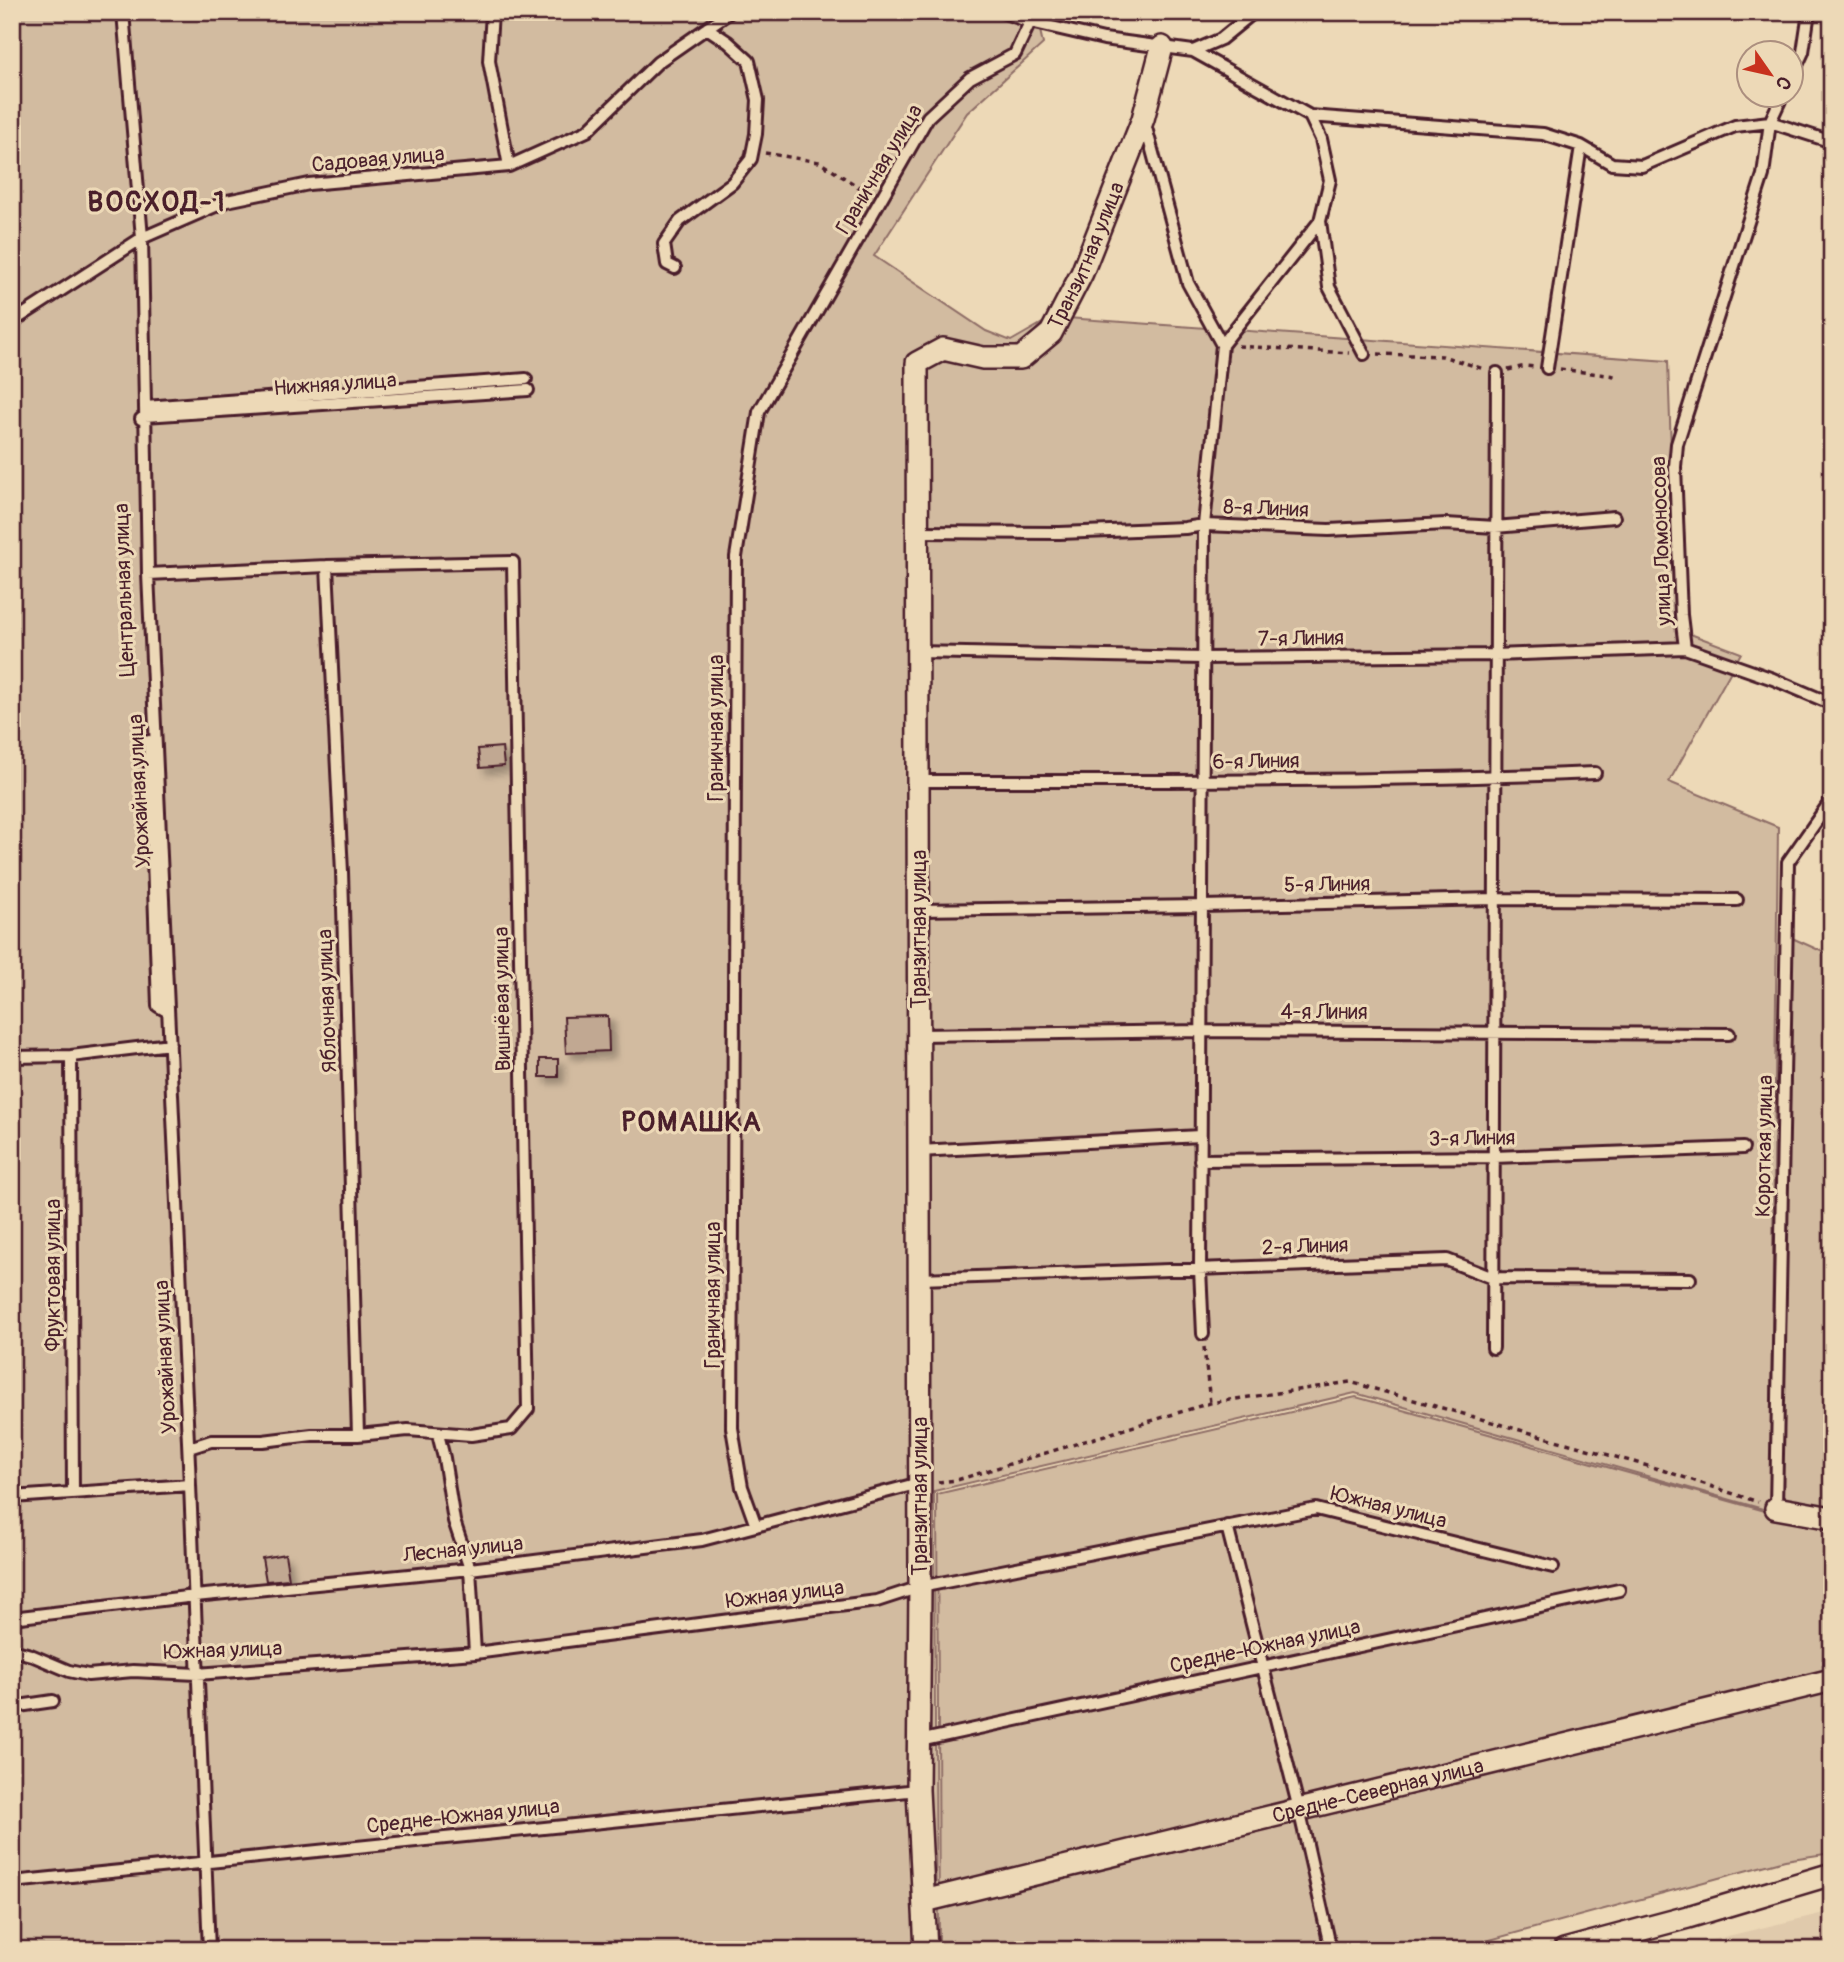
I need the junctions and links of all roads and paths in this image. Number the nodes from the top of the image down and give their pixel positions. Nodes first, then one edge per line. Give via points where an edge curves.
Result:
1 (122, 12) edge
2 (492, 12) edge
3 (730, 12) edge
4 (1002, 12) edge
5 (1255, 12) edge
6 (1809, 12) edge
7 (1030, 22) junction
8 (707, 28) junction
9 (1804, 38) edge
10 (1162, 47) junction
11 (1193, 51) junction
12 (1776, 108) edge
13 (1310, 116) junction
14 (1143, 120) junction
15 (1770, 122) junction
16 (1832, 142) edge
17 (1581, 146) junction
18 (753, 151) junction
19 (509, 166) junction
20 (880, 200) junction
21 (1320, 221) junction
22 (142, 238) junction
23 (675, 268) dead end
24 (12, 323) edge
25 (1222, 345) junction
26 (1364, 354) junction
27 (1546, 368) junction
28 (1497, 373) junction
29 (1615, 376) dead end
30 (527, 385) dead end
31 (145, 411) junction
32 (1614, 517) dead end
33 (1204, 526) junction
34 (1495, 527) junction
35 (917, 532) junction
36 (327, 566) junction
37 (148, 574) junction
38 (1685, 648) junction
39 (918, 652) junction
40 (1495, 655) junction
41 (1203, 658) junction
42 (1832, 704) edge
43 (1595, 773) dead end
44 (1494, 777) junction
45 (918, 781) junction
46 (1202, 781) junction
47 (1832, 799) edge
48 (1494, 899) junction
49 (1737, 901) dead end
50 (1202, 906) junction
51 (918, 910) junction
52 (169, 1012) junction
53 (1201, 1031) junction
54 (1494, 1033) junction
55 (1729, 1034) dead end
56 (919, 1035) junction
57 (170, 1044) junction
58 (71, 1056) junction
59 (12, 1057) edge
60 (1200, 1136) junction
61 (1743, 1148) dead end
62 (919, 1151) junction
63 (1493, 1157) junction
64 (1200, 1160) junction
65 (1200, 1269) junction
66 (1493, 1278) junction
67 (919, 1279) junction
68 (1690, 1279) dead end
69 (1203, 1334) joint
70 (1493, 1348) dead end
71 (1210, 1404) junction
72 (438, 1434) junction
73 (358, 1435) junction
74 (189, 1448) junction
75 (190, 1485) junction
76 (915, 1485) junction
77 (73, 1493) junction
78 (12, 1496) edge
79 (1776, 1508) junction
80 (1832, 1518) edge
81 (756, 1526) junction
82 (1227, 1527) junction
83 (1553, 1567) dead end
84 (470, 1569) junction
85 (920, 1587) junction
86 (1619, 1590) dead end
87 (195, 1596) junction
88 (12, 1618) edge
89 (12, 1650) edge
90 (475, 1653) junction
91 (1262, 1667) junction
92 (197, 1674) junction
93 (1832, 1680) edge
94 (53, 1701) dead end
95 (12, 1707) edge
96 (919, 1741) junction
97 (918, 1790) junction
98 (1300, 1809) junction
99 (205, 1861) junction
100 (1832, 1874) edge
101 (12, 1882) edge
102 (924, 1901) junction
103 (209, 1950) edge
104 (926, 1950) edge
105 (1331, 1950) edge
106 (1564, 1950) edge

1 - 22 lane, Урожайная улица
2 - 19 lane via 489,61
3 - 8 lane, Садовая улица
4 - 7 lane
5 - 11 lane via 1221,39
6 - 9 lane
7 - 10 lane
7 - 20 lane, Граничная улица via 1015,54 970,78 928,117
8 - 18 lane via 749,61 758,100
8 - 19 lane, Садовая улица via 659,62 587,131
10 - 11 lane
10 - 14 street, Транзитная улица
11 - 13 lane
12 - 15 lane, улица Ломоносова
13 - 17 lane via 1543,134
13 - 21 lane via 1321,139 1330,180
14 - 25 lane via 1188,283
14 - 35 street, Транзитная улица via 1082,273 1051,333 1021,358 983,358 943,349 917,363
15 - 16 lane
15 - 17 lane via 1735,126 1642,166 1612,164
15 - 38 lane, улица Ломоносова via 1763,174 1676,444
17 - 27 lane
18 - 20 path via 819,162
18 - 23 lane via 732,183 680,221 664,244 667,264
19 - 22 lane, Садовая улица via 309,184 227,201
20 - 81 lane, Граничная улица via 759,412 736,557 732,1428 742,1487
21 - 25 lane
21 - 26 lane via 1329,287
22 - 24 lane, Садовая улица
22 - 31 lane, Урожайная улица
25 - 26 path
25 - 33 lane
26 - 28 path via 1442,356
27 - 28 path via 1526,366
27 - 29 path
28 - 34 lane
30 - 31 lane
31 - 37 lane, Урожайная улица
31 - 52 lane, Центральная улица via 138,421 158,1006
32 - 34 lane, 8-я Линия
33 - 34 lane, 8-я Линия via 1329,530 1446,524
33 - 35 lane, 8-я Линия via 1060,533
33 - 41 lane
34 - 40 lane
35 - 39 street, Транзитная улица
36 - 37 lane
36 - 72 lane, Вишнёвая улица via 513,562 528,1409 511,1429
36 - 73 lane, Яблочная улица via 342,872
37 - 52 lane, Урожайная улица
38 - 40 lane, 7-я Линия
38 - 42 lane, улица Ломоносова
39 - 41 lane, 7-я Линия
39 - 45 street, Транзитная улица
40 - 41 lane, 7-я Линия
40 - 44 lane
41 - 46 lane
43 - 44 lane, 6-я Линия
44 - 46 lane, 6-я Линия
44 - 48 lane
45 - 46 lane, 6-я Линия
45 - 51 street, Транзитная улица
46 - 50 lane
47 - 79 lane, Короткая улица via 1788,862
48 - 49 lane, 5-я Линия
48 - 50 lane, 5-я Линия
48 - 54 lane
50 - 51 lane, 5-я Линия
50 - 53 lane
51 - 56 street, Транзитная улица
52 - 57 lane, Урожайная улица
53 - 54 lane, 4-я Линия
53 - 56 lane, 4-я Линия
53 - 60 lane
54 - 55 lane, 4-я Линия
54 - 63 lane
56 - 62 street, Транзитная улица
57 - 58 lane
57 - 74 lane, Урожайная улица
58 - 59 lane
58 - 77 lane, Фруктовая улица
60 - 62 lane
60 - 64 lane
61 - 63 lane, 3-я Линия
62 - 67 street, Транзитная улица
63 - 64 lane, 3-я Линия
63 - 66 lane
64 - 65 lane
65 - 66 lane, 2-я Линия via 1447,1260
65 - 67 lane, 2-я Линия
65 - 69 lane
66 - 68 lane, 2-я Линия
66 - 70 lane
67 - 76 street, Транзитная улица
69 - 71 path
71 - 76 path via 957,1480
71 - 79 path via 1350,1382 1662,1469
72 - 73 lane via 408,1430
72 - 84 lane via 454,1521
73 - 74 lane via 211,1441
74 - 75 lane, Урожайная улица
75 - 77 lane
75 - 87 lane, Урожайная улица
76 - 81 lane, Лесная улица
76 - 85 street, Транзитная улица
77 - 78 lane
79 - 80 street
81 - 84 lane, Лесная улица via 702,1539
82 - 83 lane, Южная улица via 1316,1509
82 - 85 lane, Южная улица
82 - 91 lane
84 - 87 lane, Лесная улица
84 - 90 lane
85 - 90 lane, Южная улица via 877,1601
85 - 96 street, Транзитная улица
86 - 91 lane, Средне-Южная улица
87 - 88 lane, Лесная улица
87 - 92 lane, Урожайная улица
89 - 92 lane, Южная улица via 88,1675 133,1671
90 - 92 lane, Южная улица
91 - 96 lane, Средне-Южная улица
91 - 98 lane
92 - 99 lane, Урожайная улица
93 - 98 street, Средне-Северная улица
94 - 95 lane
96 - 97 street, Транзитная улица
97 - 99 lane, Средне-Южная улица
97 - 102 street, Транзитная улица
98 - 102 street, Средне-Северная улица
98 - 105 lane
99 - 101 lane, Средне-Южная улица
99 - 103 lane, Урожайная улица
100 - 106 street
102 - 104 street, Транзитная улица

